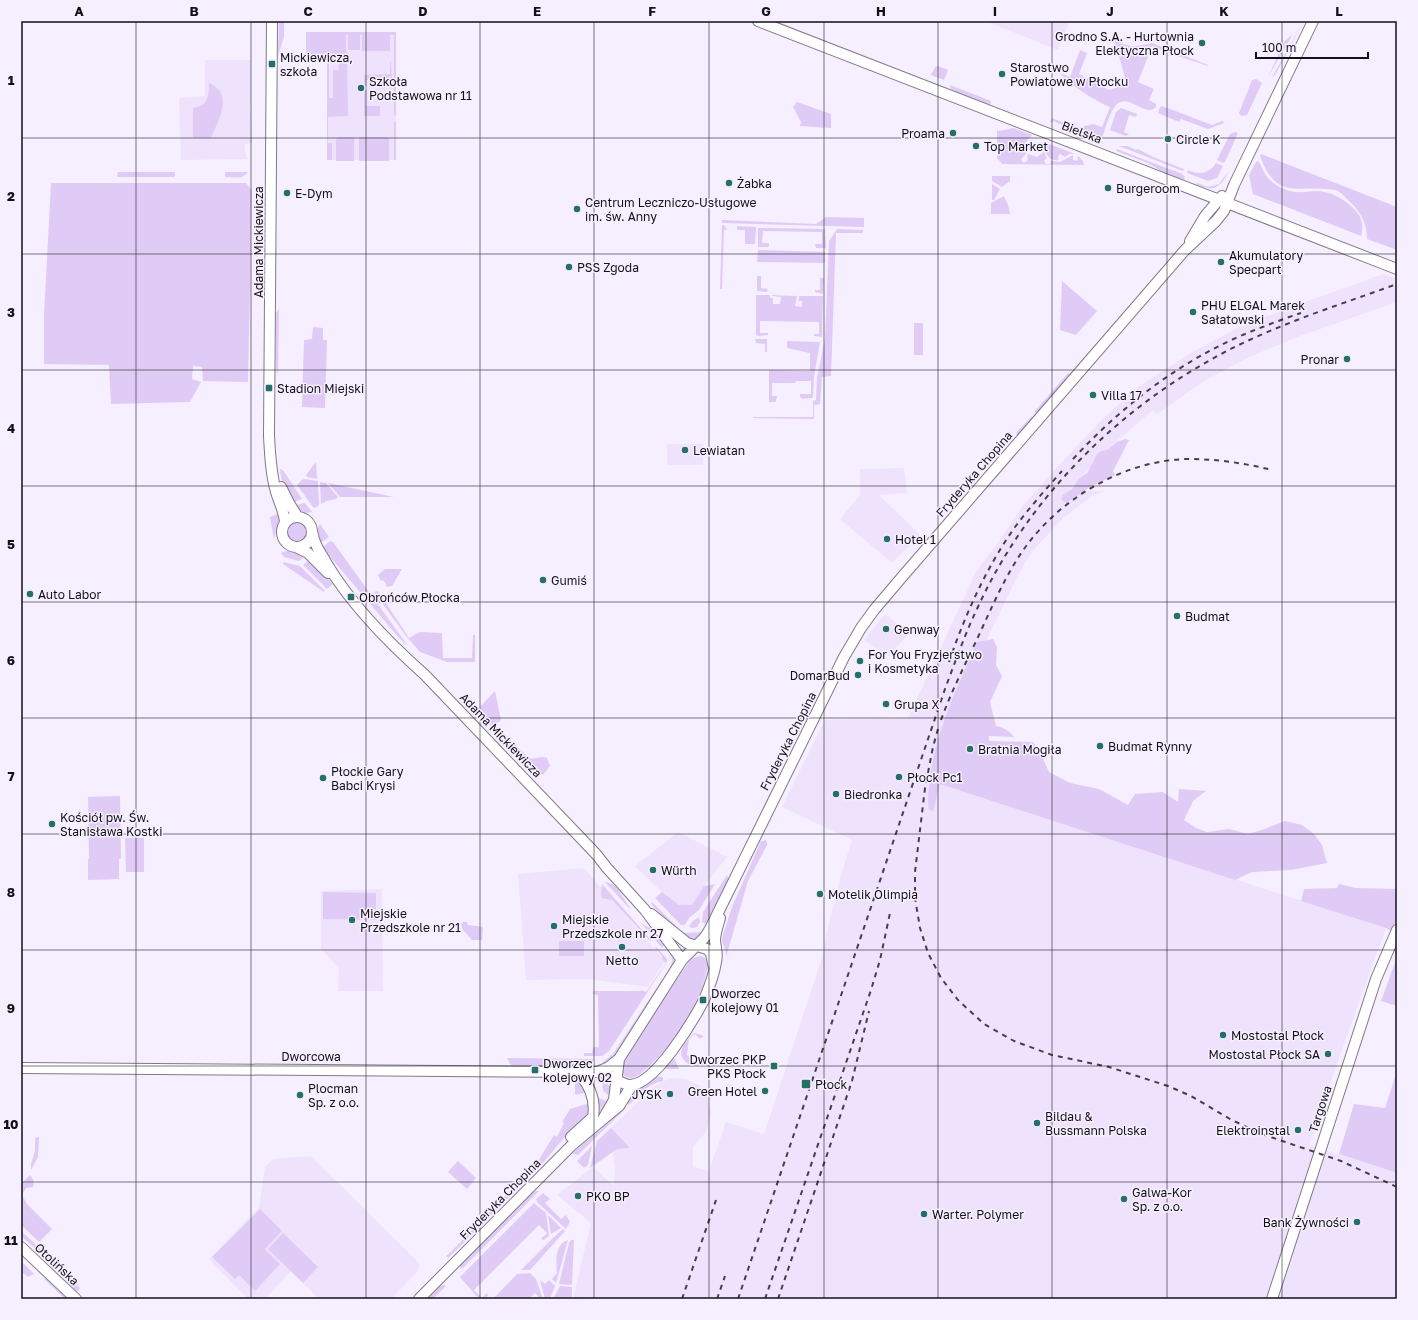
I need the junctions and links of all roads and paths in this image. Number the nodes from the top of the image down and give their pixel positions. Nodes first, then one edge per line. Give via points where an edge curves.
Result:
1 (272, 21) edge
2 (758, 21) edge
3 (1313, 21) edge
4 (1223, 201) junction
5 (1397, 269) edge
6 (271, 463) junction
7 (297, 516) junction
8 (285, 522) junction
9 (312, 531) junction
10 (296, 547) junction
11 (336, 579) junction
12 (723, 904) junction
13 (645, 910) junction
14 (1397, 930) edge
15 (696, 945) junction
16 (682, 960) junction
17 (713, 972) junction
18 (619, 1059) junction
19 (21, 1068) edge
20 (574, 1071) junction
21 (600, 1071) junction
22 (617, 1079) junction
23 (632, 1085) junction
24 (602, 1119) junction
25 (547, 1170) junction
26 (21, 1247) edge
27 (76, 1299) edge
28 (419, 1299) edge
29 (1272, 1299) edge

1 - 6 street, Adama Mickiewicza via 269,388
2 - 4 street, Bielska
3 - 4 street, Fryderyka Chopina via 1234,185
4 - 5 street, Bielska
4 - 12 street, Fryderyka Chopina via 1224,211 1216,221 1184,250 861,628 844,657
6 - 7 street, Adama Mickiewicza
6 - 8 street, Adama Mickiewicza
7 - 8 street
7 - 9 street via 309,521
8 - 10 street via 282,536 288,544
9 - 10 street via 308,542
9 - 11 street, Adama Mickiewicza via 315,546
10 - 11 street, Adama Mickiewicza via 308,553
11 - 13 street, Adama Mickiewicza via 396,649 425,675 571,827
12 - 15 street, Fryderyka Chopina via 710,929
12 - 17 street, Fryderyka Chopina via 715,941 717,951
13 - 15 street, Adama Mickiewicza via 678,937
13 - 16 street, Adama Mickiewicza
14 - 29 street, Targowa via 1376,979
15 - 16 street, Fryderyka Chopina
15 - 17 street, Adama Mickiewicza via 711,953
16 - 18 street, Fryderyka Chopina
17 - 23 street, Fryderyka Chopina via 703,1000 677,1044 645,1079
18 - 21 street
18 - 22 street, Fryderyka Chopina
19 - 20 street, Dworcowa
20 - 21 street, Dworcowa
20 - 25 street via 588,1084 595,1106 593,1117 562,1145
21 - 22 street, Dworcowa
22 - 23 street, Dworcowa via 626,1085
22 - 24 street, Fryderyka Chopina via 614,1100
23 - 24 street, Fryderyka Chopina via 619,1106
24 - 25 street, Fryderyka Chopina
25 - 28 street, Fryderyka Chopina
26 - 27 street, Otolińska

